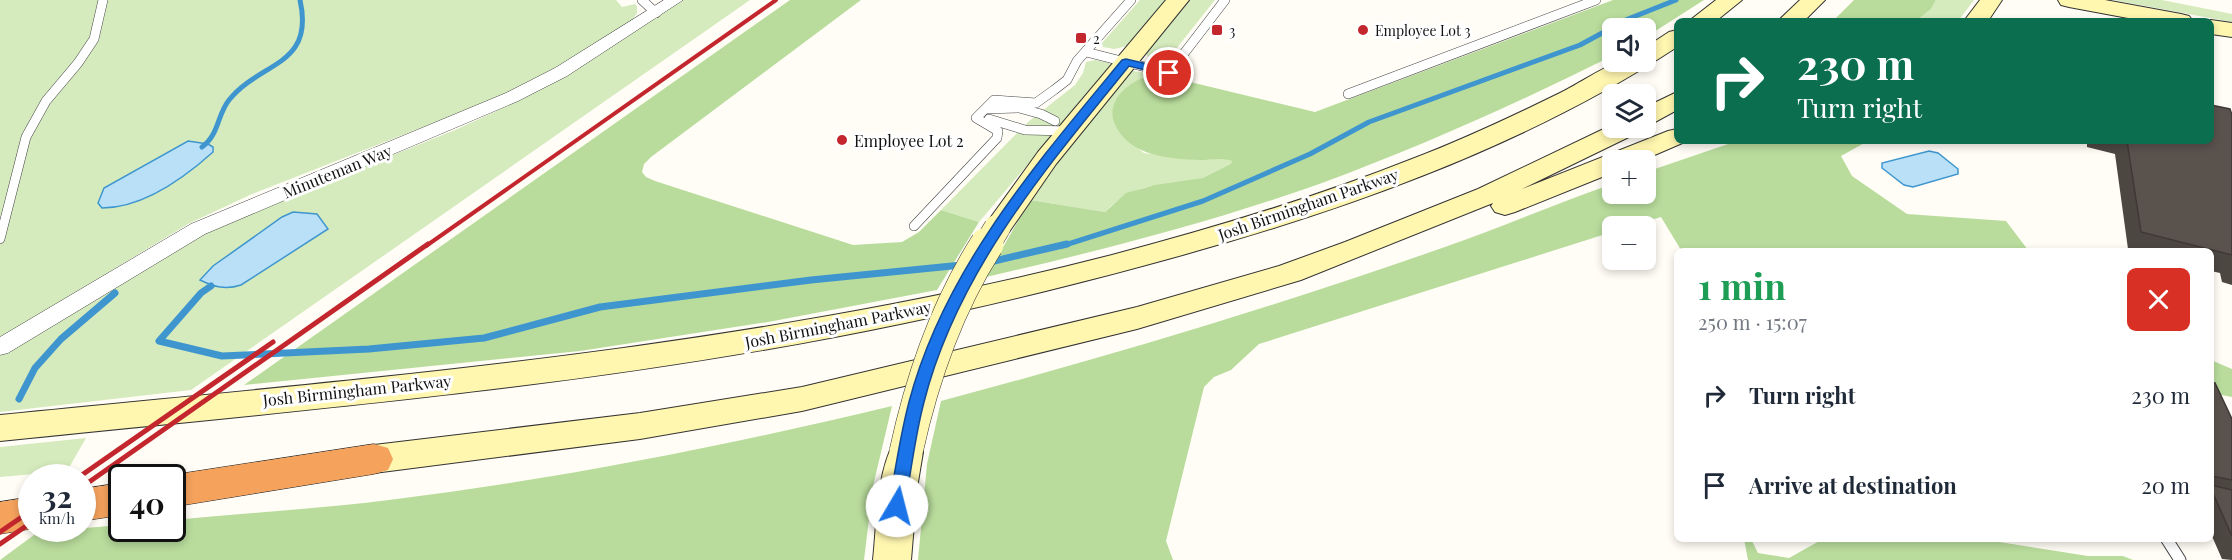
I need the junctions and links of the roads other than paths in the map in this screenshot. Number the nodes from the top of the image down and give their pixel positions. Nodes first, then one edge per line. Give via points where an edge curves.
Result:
1 (103, 0) edge
2 (675, 0) edge
3 (1131, 0) edge
4 (1178, 0) edge
5 (1225, 0) edge
6 (1596, 0) edge
7 (1731, 0) edge
8 (1814, 0) edge
9 (1991, 0) edge
10 (2069, 0) edge
11 (649, 6) edge
12 (1705, 18) edge
13 (1793, 18) edge
14 (1978, 18) edge
15 (2165, 18) edge
16 (2214, 27) edge
17 (2232, 30) edge
18 (1674, 39) edge
19 (1088, 49) junction
20 (1656, 51) edge
21 (1129, 59) junction
22 (1619, 72) edge
23 (1348, 94) dead end
24 (1674, 101) edge
25 (991, 111) junction
26 (1656, 111) edge
27 (1061, 127) junction
28 (1605, 138) edge
29 (1674, 138) edge
30 (1645, 150) edge
31 (1602, 168) edge
32 (914, 226) dead end
33 (0, 239) edge
34 (1290, 273) junction
35 (0, 347) edge
36 (0, 428) edge
37 (374, 459) junction
38 (186, 480) edge
39 (186, 489) edge
40 (18, 499) edge
41 (0, 501) edge
42 (18, 515) edge
43 (0, 518) edge
44 (2169, 542) edge
45 (892, 560) edge
46 (2180, 560) edge

1 - 33 lane via 94,39 46,101 26,137
2 - 11 street, Minuteman Way
3 - 19 lane
4 - 21 main road
5 - 21 lane via 1171,70
6 - 23 lane
7 - 12 main road
8 - 13 main road
9 - 14 main road
10 - 15 main road
11 - 35 street, Minuteman Way via 561,72 512,97 198,229
16 - 17 main road
18 - 20 main road
19 - 21 lane
19 - 25 lane via 1067,80 1036,103 994,100
21 - 27 main road
22 - 36 main road, Josh Birmingham Parkway via 1511,127 1380,181 1241,229 1041,284 767,338 572,368
24 - 26 main road
25 - 27 lane
25 - 27 lane via 990,121 1025,130
25 - 32 lane via 976,118 999,135
27 - 45 main road, bridge via 964,282 939,338 916,402 899,488
28 - 34 main road via 1488,195
29 - 30 main road
31 - 34 main road via 1450,226
34 - 37 main road via 1137,318 802,399 640,426
37 - 38 highway
37 - 39 highway
40 - 41 highway
42 - 43 highway
44 - 46 lane

